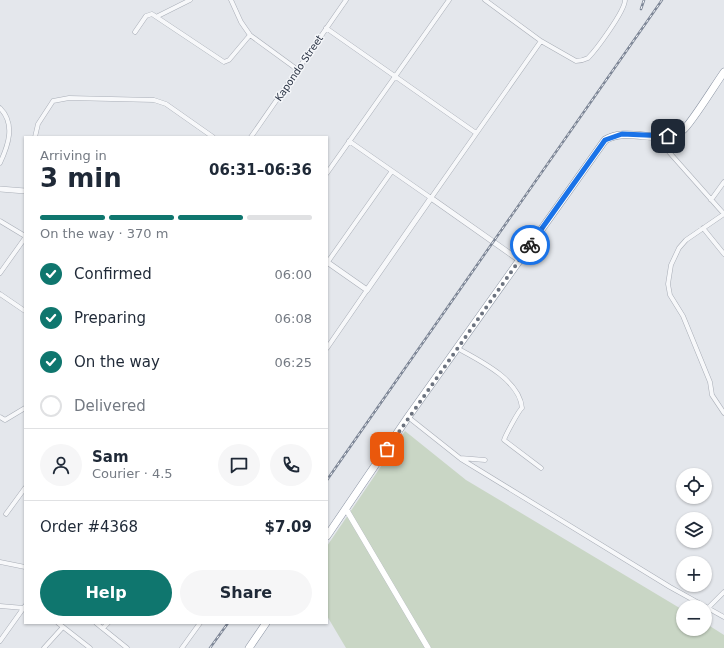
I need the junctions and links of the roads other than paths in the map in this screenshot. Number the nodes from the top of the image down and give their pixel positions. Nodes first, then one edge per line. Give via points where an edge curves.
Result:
1 (190, 0) edge
2 (231, 0) edge
3 (346, 0) edge
4 (449, 0) edge
5 (484, 0) edge
6 (625, 0) edge
7 (158, 16) junction
8 (326, 28) junction
9 (135, 32) dead end
10 (250, 35) junction
11 (541, 41) junction
12 (298, 70) junction
13 (396, 76) junction
14 (723, 76) edge
15 (0, 108) edge
16 (683, 129) junction
17 (476, 133) junction
18 (35, 136) edge
19 (212, 136) edge
20 (252, 136) edge
21 (662, 136) junction
22 (349, 141) junction
23 (669, 152) junction
24 (0, 163) edge
25 (392, 171) junction
26 (328, 172) edge
27 (724, 182) edge
28 (0, 189) edge
29 (24, 191) edge
30 (431, 198) junction
31 (712, 200) junction
32 (724, 214) edge
33 (0, 222) edge
34 (703, 228) junction
35 (24, 236) edge
36 (24, 238) edge
37 (724, 254) edge
38 (519, 260) junction
39 (328, 262) edge
40 (328, 264) edge
41 (0, 273) edge
42 (366, 290) junction
43 (0, 294) edge
44 (24, 310) edge
45 (328, 347) edge
46 (457, 348) junction
47 (24, 409) edge
48 (724, 413) edge
49 (0, 417) edge
50 (408, 417) junction
51 (460, 458) junction
52 (485, 460) dead end
53 (541, 468) dead end
54 (24, 489) edge
55 (346, 509) junction
56 (6, 514) dead end
57 (328, 535) edge
58 (0, 562) edge
59 (24, 567) edge
60 (724, 592) edge
61 (695, 600) edge
62 (712, 604) edge
63 (0, 606) edge
64 (24, 607) edge
65 (712, 609) edge
66 (724, 617) edge
67 (59, 624) edge
68 (97, 624) edge
69 (107, 624) edge
70 (199, 624) edge
71 (265, 624) edge
72 (63, 627) junction
73 (103, 628) junction
74 (0, 641) edge
75 (44, 648) edge
76 (90, 648) edge
77 (127, 648) edge
78 (182, 648) edge
79 (248, 648) edge
80 (428, 648) edge

1 - 7 street
2 - 10 street via 240,22
3 - 8 street, Kapondo Street
4 - 13 street
5 - 11 street
6 - 11 street via 618,18 585,60 570,59
7 - 9 street via 148,14
7 - 10 street via 224,62 229,60
8 - 12 street, Kapondo Street
8 - 13 street
10 - 12 street
11 - 17 street
12 - 20 street, Kapondo Street
13 - 17 street
13 - 22 street
14 - 16 highway
15 - 24 street via 10,130
16 - 21 highway
16 - 23 street
17 - 30 street
18 - 19 street via 38,124 52,101 75,98 154,100 166,104
21 - 23 street
21 - 38 highway via 622,134 605,140
22 - 25 street
22 - 26 street
23 - 31 street
25 - 30 street
25 - 39 street
27 - 31 street
28 - 29 street
30 - 38 street
30 - 42 street
31 - 32 street
32 - 34 street
33 - 35 street
34 - 37 street
34 - 48 street via 679,248 671,265 668,284 670,295 683,316 710,382 712,395
36 - 41 street
38 - 46 highway
40 - 42 street
42 - 45 street
43 - 44 street
46 - 50 highway
46 - 53 street via 499,374 515,390 522,408 518,410 504,440
47 - 49 street via 5,420
50 - 51 street
50 - 55 highway
51 - 52 street
51 - 61 street
54 - 56 street
55 - 57 highway
55 - 80 main road
58 - 59 street
60 - 62 street
63 - 64 street
64 - 74 street
65 - 66 street
67 - 72 street
68 - 73 street
69 - 73 street
70 - 78 street
71 - 79 highway
72 - 75 street
72 - 76 street
73 - 77 street

